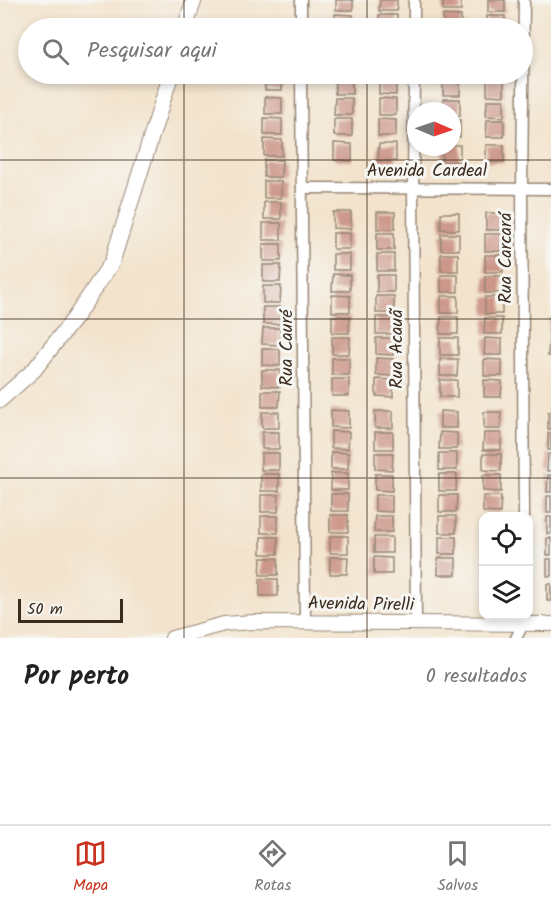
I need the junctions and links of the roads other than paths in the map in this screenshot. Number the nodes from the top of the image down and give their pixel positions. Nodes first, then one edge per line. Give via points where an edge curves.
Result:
1 (194, 0) edge
2 (301, 0) edge
3 (414, 0) edge
4 (524, 0) edge
5 (188, 18) edge
6 (301, 18) edge
7 (414, 18) edge
8 (524, 18) edge
9 (168, 84) edge
10 (302, 84) edge
11 (414, 84) edge
12 (523, 84) edge
13 (413, 187) junction
14 (302, 188) junction
15 (522, 189) junction
16 (551, 189) edge
17 (0, 400) edge
18 (524, 512) edge
19 (502, 620) edge
20 (524, 620) edge
21 (529, 620) edge
22 (305, 622) junction
23 (416, 624) junction
24 (551, 624) edge
25 (172, 638) edge
26 (516, 638) edge

1 - 5 main road
2 - 6 street
3 - 7 street
4 - 8 street, Rua Carcará
9 - 17 main road via 112,262 33,370
10 - 14 street, Rua Cauré
11 - 13 street, Rua Acauã
12 - 15 street, Rua Carcará
13 - 14 street, Avenida Cardeal
13 - 15 street, Avenida Cardeal
13 - 23 street, Rua Acauã
14 - 22 street, Rua Cauré
15 - 16 street, Avenida Cardeal
15 - 18 street, Rua Carcará
19 - 23 street, Avenida Pirelli
20 - 26 street
21 - 24 street, Avenida Pirelli
22 - 23 street, Avenida Pirelli
22 - 25 street, Avenida Pirelli via 224,624

